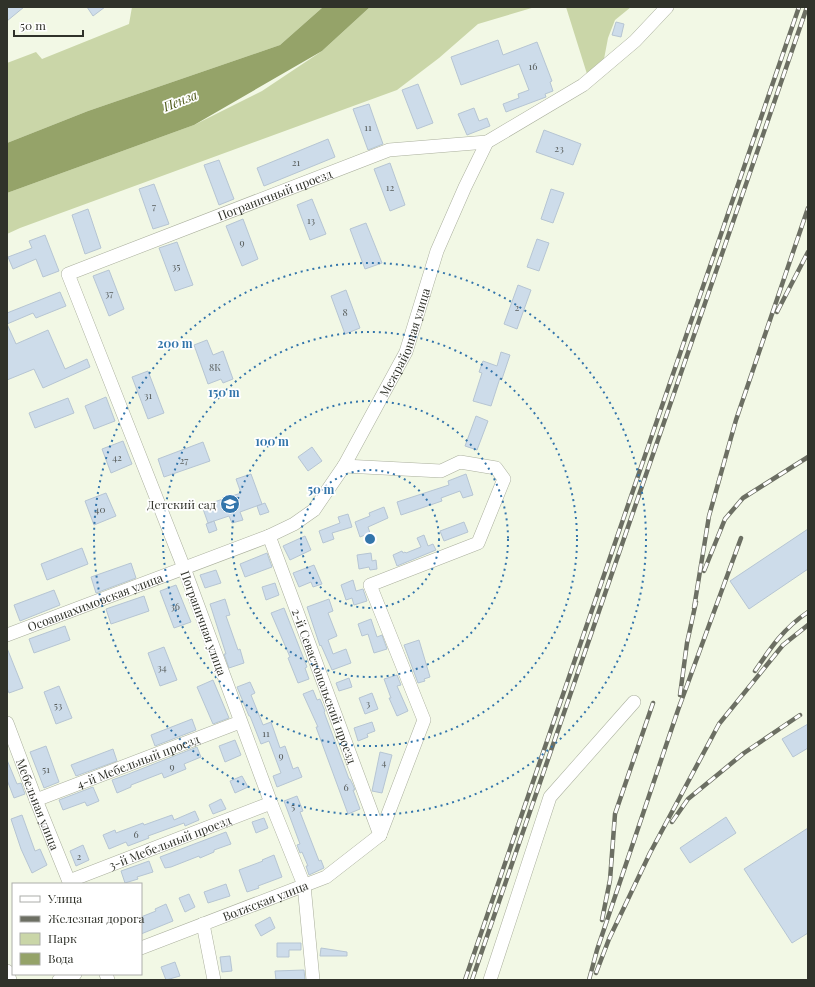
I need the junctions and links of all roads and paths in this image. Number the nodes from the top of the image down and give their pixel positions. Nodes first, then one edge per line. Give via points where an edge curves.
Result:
1 (667, 7) edge
2 (487, 142) junction
3 (68, 274) joint
4 (344, 466) junction
5 (294, 524) joint
6 (269, 536) junction
7 (184, 568) junction
8 (7, 635) edge
9 (634, 702) dead end
10 (240, 722) junction
11 (7, 724) edge
12 (36, 800) junction
13 (271, 803) junction
14 (380, 835) junction
15 (70, 883) edge
16 (304, 885) junction
17 (203, 924) junction
18 (142, 948) edge
19 (7, 971) edge
20 (72, 975) edge
21 (10, 980) edge
22 (59, 980) edge
23 (214, 980) edge
24 (313, 980) edge
25 (490, 980) edge

1 - 2 street via 635,41 583,85
2 - 3 street, Пограничный проезд via 389,150
2 - 4 street, Межрайонная улица via 436,251 406,352
3 - 7 street, Пограничная улица
4 - 5 street, Межрайонная улица via 314,510
4 - 14 street via 441,471 460,462 496,468 504,479 478,543 370,585 424,720
5 - 6 street, Осоавиахимовская улица
6 - 7 street, Осоавиахимовская улица
6 - 14 street, 2-й Севастопольский проезд
7 - 8 street, Осоавиахимовская улица
7 - 10 street, Пограничная улица
9 - 25 street via 550,797
10 - 12 street, 4-й Мебельный проезд
10 - 13 street, Пограничная улица
11 - 12 street, Мебельная улица
12 - 15 street, Мебельная улица
13 - 15 street, 3-й Мебельный проезд
13 - 16 street, Пограничная улица
14 - 16 street, Волжская улица via 326,876
16 - 17 street, Волжская улица
16 - 24 street, Пограничная улица
17 - 18 street, Волжская улица
17 - 23 street
19 - 21 street
20 - 22 street

